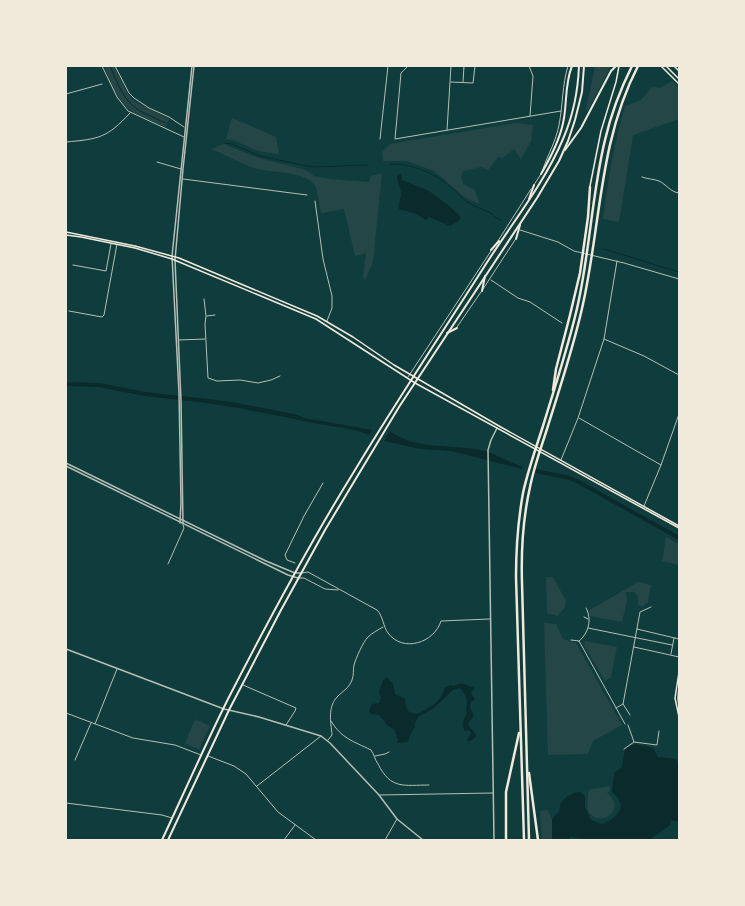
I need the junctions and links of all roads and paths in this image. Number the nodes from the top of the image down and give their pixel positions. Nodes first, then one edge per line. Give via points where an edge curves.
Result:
1 (102, 66) edge
2 (115, 66) edge
3 (193, 66) edge
4 (388, 66) edge
5 (408, 66) edge
6 (452, 66) edge
7 (464, 66) edge
8 (475, 66) edge
9 (529, 66) edge
10 (568, 66) edge
11 (572, 66) edge
12 (579, 66) edge
13 (584, 66) edge
14 (615, 66) edge
15 (619, 66) edge
16 (632, 66) edge
17 (638, 66) edge
18 (661, 66) edge
19 (666, 66) edge
20 (674, 66) edge
21 (679, 71) edge
22 (679, 79) edge
23 (451, 82) junction
24 (462, 83) junction
25 (102, 84) dead end
26 (679, 84) edge
27 (66, 94) edge
28 (561, 111) junction
29 (130, 112) junction
30 (530, 117) junction
31 (185, 127) junction
32 (447, 131) junction
33 (184, 137) junction
34 (380, 139) dead end
35 (66, 142) edge
36 (564, 151) junction
37 (157, 162) dead end
38 (181, 169) junction
39 (540, 174) junction
40 (642, 178) dead end
41 (182, 179) junction
42 (534, 185) junction
43 (590, 187) joint
44 (679, 193) edge
45 (307, 195) dead end
46 (315, 201) dead end
47 (528, 201) junction
48 (510, 227) junction
49 (517, 229) junction
50 (66, 232) edge
51 (66, 235) edge
52 (504, 236) junction
53 (516, 240) joint
54 (112, 243) junction
55 (117, 243) junction
56 (492, 250) junction
57 (172, 256) junction
58 (176, 257) junction
59 (172, 259) junction
60 (175, 260) junction
61 (617, 261) junction
62 (73, 265) dead end
63 (485, 275) junction
64 (490, 279) junction
65 (679, 279) edge
66 (482, 291) junction
67 (204, 299) dead end
68 (69, 311) dead end
69 (215, 315) dead end
70 (206, 316) junction
71 (327, 322) junction
72 (562, 323) dead end
73 (457, 328) joint
74 (446, 334) junction
75 (206, 339) junction
76 (604, 339) junction
77 (179, 340) junction
78 (410, 374) junction
79 (679, 375) edge
80 (280, 376) dead end
81 (414, 376) junction
82 (408, 378) junction
83 (418, 378) junction
84 (411, 380) junction
85 (415, 382) junction
86 (180, 393) junction
87 (550, 401) junction
88 (679, 414) edge
89 (578, 418) junction
90 (498, 428) junction
91 (560, 460) junction
92 (661, 464) junction
93 (66, 465) edge
94 (323, 483) dead end
95 (644, 507) junction
96 (182, 520) junction
97 (182, 524) junction
98 (679, 527) edge
99 (168, 564) dead end
100 (295, 564) dead end
101 (295, 573) junction
102 (301, 573) junction
103 (293, 577) junction
104 (298, 578) junction
105 (339, 590) junction
106 (651, 607) dead end
107 (586, 608) dead end
108 (584, 617) dead end
109 (490, 619) junction
110 (588, 619) junction
111 (384, 626) junction
112 (588, 628) junction
113 (637, 628) junction
114 (635, 638) junction
115 (674, 638) junction
116 (571, 639) dead end
117 (679, 639) edge
118 (579, 641) junction
119 (672, 645) junction
120 (633, 647) junction
121 (66, 650) edge
122 (670, 655) junction
123 (679, 657) edge
124 (117, 669) junction
125 (679, 672) edge
126 (242, 685) junction
127 (679, 685) edge
128 (623, 704) junction
129 (616, 708) junction
130 (679, 708) edge
131 (224, 709) junction
132 (229, 710) junction
133 (66, 713) edge
134 (630, 715) dead end
135 (679, 717) edge
136 (330, 718) junction
137 (520, 718) junction
138 (91, 722) junction
139 (95, 724) junction
140 (625, 724) dead end
141 (286, 725) junction
142 (628, 725) dead end
143 (659, 731) dead end
144 (321, 736) junction
145 (327, 740) junction
146 (634, 742) junction
147 (526, 748) junction
148 (624, 749) dead end
149 (389, 752) dead end
150 (202, 755) junction
151 (207, 756) junction
152 (374, 756) junction
153 (75, 760) dead end
154 (429, 785) dead end
155 (257, 786) junction
156 (494, 793) junction
157 (379, 796) junction
158 (66, 803) edge
159 (172, 818) junction
160 (397, 819) junction
161 (295, 825) junction
162 (162, 840) edge
163 (168, 840) edge
164 (284, 840) edge
165 (316, 840) edge
166 (385, 840) edge
167 (423, 840) edge
168 (494, 840) edge
169 (506, 840) edge
170 (524, 840) edge
171 (529, 840) edge
172 (538, 840) edge

1 - 29 street via 117,97
2 - 31 street via 134,98
3 - 31 street
3 - 41 street
4 - 34 street
5 - 32 street via 400,73 394,139
6 - 23 street
7 - 24 street
8 - 24 street via 473,83
9 - 30 street via 533,76
10 - 28 street
11 - 39 main road via 559,138
12 - 47 main road via 577,92 563,139
13 - 36 main road via 579,105
14 - 36 main road via 581,128
15 - 43 main road via 598,143
16 - 87 highway via 606,135 582,287 569,341
17 - 147 highway via 611,136 582,311 533,473 527,504 522,565
18 - 26 main road
19 - 22 main road
20 - 21 main road
23 - 24 street
23 - 32 street
25 - 27 street
28 - 30 street
28 - 39 street via 556,138
29 - 33 street
29 - 35 street via 105,135
30 - 32 street
31 - 33 street
33 - 38 street
36 - 49 main road
37 - 38 street
38 - 57 street
39 - 42 street
40 - 44 street via 660,181 665,187
41 - 45 street
41 - 58 street
42 - 47 main road
42 - 56 street
43 - 87 highway via 576,291
46 - 71 street via 323,259 332,296 332,308
47 - 48 main road
48 - 49 street
48 - 52 main road
49 - 53 main road
49 - 61 street via 558,242 574,251
49 - 63 main road
50 - 55 main road
51 - 54 main road
52 - 56 main road
52 - 81 main road
53 - 64 street
54 - 55 main road
54 - 62 street via 106,271
55 - 57 main road
55 - 59 main road
55 - 68 street via 104,316
56 - 78 street
57 - 58 main road
57 - 59 street
58 - 60 street
58 - 71 main road
59 - 60 main road
59 - 86 street
60 - 77 street
60 - 82 main road via 316,319
61 - 65 street
61 - 76 street
63 - 66 main road
63 - 74 main road
64 - 66 street
64 - 72 street
66 - 73 street
67 - 70 street
69 - 70 street
70 - 75 street
71 - 78 main road
73 - 74 main road
74 - 83 main road
75 - 77 street
75 - 80 street via 208,378 217,381 240,380 258,383
76 - 79 street
76 - 89 street
77 - 86 street
78 - 81 main road
78 - 82 street
81 - 83 main road
81 - 84 main road
82 - 84 main road
83 - 85 main road
83 - 91 main road
84 - 85 main road
84 - 101 main road via 354,470
85 - 90 main road
85 - 102 main road via 358,473
86 - 96 street
87 - 137 highway via 520,510 516,577
88 - 92 street
89 - 91 street
89 - 92 street
90 - 95 main road
90 - 109 street via 488,450
91 - 95 main road
92 - 95 street
93 - 96 street
93 - 97 street
94 - 100 street via 284,555
95 - 98 main road
96 - 97 street
96 - 101 street
97 - 99 street via 184,528
97 - 103 street
101 - 102 street
101 - 103 main road
102 - 104 main road
102 - 105 street via 308,572
103 - 104 street
103 - 131 main road
104 - 105 street via 304,578 325,589
104 - 126 main road
105 - 111 street via 377,610
106 - 113 street via 640,612
107 - 110 street
108 - 110 street
109 - 111 street via 441,621 433,634 414,644 395,639
109 - 156 street
110 - 112 street
111 - 136 street via 364,642 354,666 352,680 334,701
112 - 114 street
112 - 118 street
113 - 114 street
113 - 115 street
114 - 119 street
114 - 120 street
115 - 117 street
115 - 119 street
116 - 118 street
118 - 129 street
119 - 122 street
120 - 122 street
120 - 128 street
121 - 124 street
122 - 123 street
124 - 131 street
124 - 139 street
125 - 135 main road via 675,698
126 - 132 main road
126 - 141 street via 297,708
127 - 130 main road
128 - 129 street
128 - 134 street
129 - 140 street
131 - 132 street
131 - 150 main road
132 - 141 street
132 - 151 main road
133 - 138 street
136 - 145 street via 332,735
136 - 152 street via 342,735 371,750
137 - 169 highway via 518,740 505,798
137 - 170 highway
138 - 139 street
138 - 153 street
139 - 150 street via 133,738 183,747
141 - 144 street
142 - 146 street
143 - 146 street via 657,745
144 - 145 street
144 - 155 street
145 - 157 street
146 - 148 street
147 - 171 highway
147 - 172 highway
149 - 152 street
150 - 159 main road
151 - 155 street via 239,769
151 - 163 main road
152 - 154 street via 390,782
155 - 161 street via 278,812
156 - 157 street
156 - 168 street
157 - 160 street
158 - 159 street
159 - 162 main road
160 - 166 street
160 - 167 street
161 - 164 street
161 - 165 street

